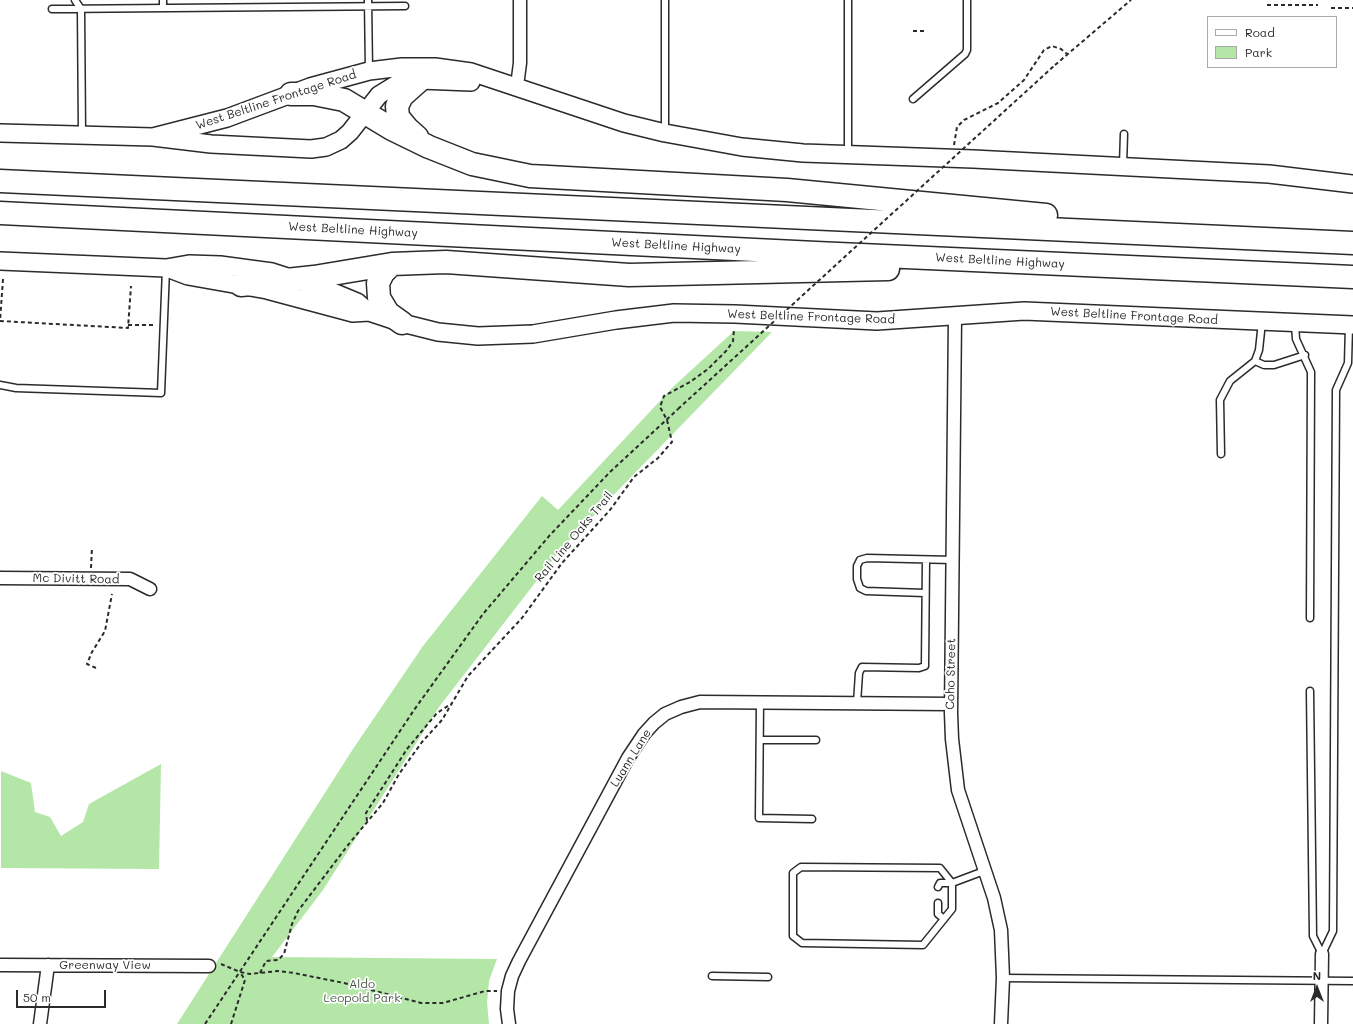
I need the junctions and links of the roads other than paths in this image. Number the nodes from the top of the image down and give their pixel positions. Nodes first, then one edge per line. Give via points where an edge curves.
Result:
1 (75, 0) edge
2 (163, 0) edge
3 (520, 0) edge
4 (665, 0) edge
5 (848, 0) edge
6 (967, 0) edge
7 (368, 3) edge
8 (405, 6) dead end
9 (163, 8) junction
10 (52, 9) dead end
11 (80, 9) junction
12 (369, 71) junction
13 (420, 80) junction
14 (517, 86) junction
15 (291, 94) junction
16 (913, 99) dead end
17 (364, 113) junction
18 (665, 133) junction
19 (0, 134) edge
20 (1124, 134) dead end
21 (82, 136) junction
22 (153, 137) junction
23 (429, 147) junction
24 (848, 155) junction
25 (1123, 167) junction
26 (0, 181) edge
27 (1353, 184) edge
28 (0, 213) edge
29 (1258, 238) junction
30 (1353, 243) edge
31 (0, 261) edge
32 (392, 264) junction
33 (1100, 266) junction
34 (166, 268) junction
35 (1353, 277) edge
36 (297, 278) junction
37 (241, 285) junction
38 (369, 312) junction
39 (955, 317) junction
40 (1262, 322) junction
41 (402, 324) junction
42 (1295, 324) junction
43 (1351, 325) edge
44 (1305, 355) junction
45 (1255, 361) junction
46 (1351, 363) edge
47 (0, 385) edge
48 (1221, 454) dead end
49 (926, 560) junction
50 (953, 560) junction
51 (0, 578) edge
52 (150, 589) dead end
53 (925, 593) junction
54 (1310, 618) dead end
55 (1310, 691) dead end
56 (760, 701) junction
57 (857, 703) junction
58 (951, 704) junction
59 (760, 740) junction
60 (816, 740) dead end
61 (812, 819) dead end
62 (984, 871) junction
63 (952, 884) junction
64 (938, 887) dead end
65 (938, 903) dead end
66 (944, 919) junction
67 (1322, 954) junction
68 (0, 965) edge
69 (48, 965) junction
70 (210, 966) road end
71 (712, 976) dead end
72 (768, 977) dead end
73 (1003, 978) junction
74 (1321, 981) junction
75 (1353, 981) edge
76 (40, 1024) edge
77 (509, 1024) edge
78 (1001, 1024) edge
79 (1321, 1024) edge

1 - 11 lane
2 - 9 lane
3 - 14 street via 520,63
4 - 18 lane
5 - 24 lane
6 - 16 lane via 965,54
7 - 8 lane
7 - 9 lane
7 - 12 lane
9 - 11 lane
10 - 11 lane
11 - 21 lane
12 - 14 street, West Beltline Frontage Road via 435,67 471,72
12 - 15 street, West Beltline Frontage Road
13 - 14 street, West Beltline Frontage Road
13 - 17 street, West Beltline Frontage Road via 397,84 379,95
13 - 23 highway via 402,96 397,106 398,117
14 - 18 street, West Beltline Frontage Road via 602,116
15 - 17 highway via 330,96 344,100
15 - 22 street, West Beltline Frontage Road via 227,118
17 - 22 street, West Beltline Frontage Road via 341,140 326,147 311,149 211,144
17 - 23 highway
18 - 24 street, West Beltline Frontage Road via 742,148
19 - 21 street, West Beltline Frontage Road
20 - 25 lane
21 - 22 street, West Beltline Frontage Road
23 - 29 highway via 472,164 530,176 824,193
24 - 25 street, West Beltline Frontage Road
25 - 27 street, West Beltline Frontage Road via 1269,174
26 - 29 highway
28 - 33 highway, West Beltline Highway
29 - 30 highway
31 - 34 street, West Beltline Frontage Road
32 - 33 highway via 446,262 629,276
32 - 36 highway
32 - 41 highway via 378,283 379,298 388,313
33 - 35 highway, West Beltline Highway
34 - 36 street, West Beltline Frontage Road via 189,264 220,265
34 - 37 street, West Beltline Frontage Road via 188,276
34 - 47 lane via 160,393 16,388
36 - 37 highway
36 - 38 street, West Beltline Frontage Road via 357,302
37 - 38 street, West Beltline Frontage Road via 286,294 353,313
38 - 41 street, West Beltline Frontage Road
39 - 40 street, West Beltline Frontage Road via 1024,311
39 - 41 street, West Beltline Frontage Road via 877,322 674,313 533,334 496,336 445,333
39 - 50 street, Coho Street
40 - 42 street, West Beltline Frontage Road
40 - 45 lane
42 - 43 street, West Beltline Frontage Road
42 - 44 lane via 1296,339
43 - 46 lane
44 - 45 lane via 1274,365 1264,365
44 - 54 lane via 1311,372
45 - 48 lane via 1230,381 1223,391 1220,400
46 - 67 lane via 1336,390 1333,931
49 - 50 lane
49 - 53 lane
49 - 53 lane via 866,558 860,560 857,566 860,588 866,591
50 - 58 street, Coho Street
51 - 52 street, Mc Divitt Road via 130,580
53 - 57 lane via 925,666 862,667 859,673
55 - 67 lane via 1313,936
56 - 57 street, Luann Lane
56 - 59 lane
56 - 77 street, Luann Lane via 700,702 681,707 665,714 644,734 628,758 518,961 508,991
57 - 58 street, Luann Lane
58 - 62 street, Coho Street via 958,790
59 - 60 lane
59 - 61 lane via 759,818
62 - 63 lane
62 - 73 street, Coho Street via 994,898 1001,930
63 - 64 lane via 940,883
63 - 66 lane via 952,909
63 - 66 lane via 940,868 800,867 793,873 793,936 802,943 923,945
65 - 66 lane via 938,914
67 - 74 street
68 - 69 street, Greenway View
69 - 70 street, Greenway View
69 - 76 street
71 - 72 lane
73 - 74 lane
73 - 78 street, Coho Street
74 - 75 lane
74 - 79 street

